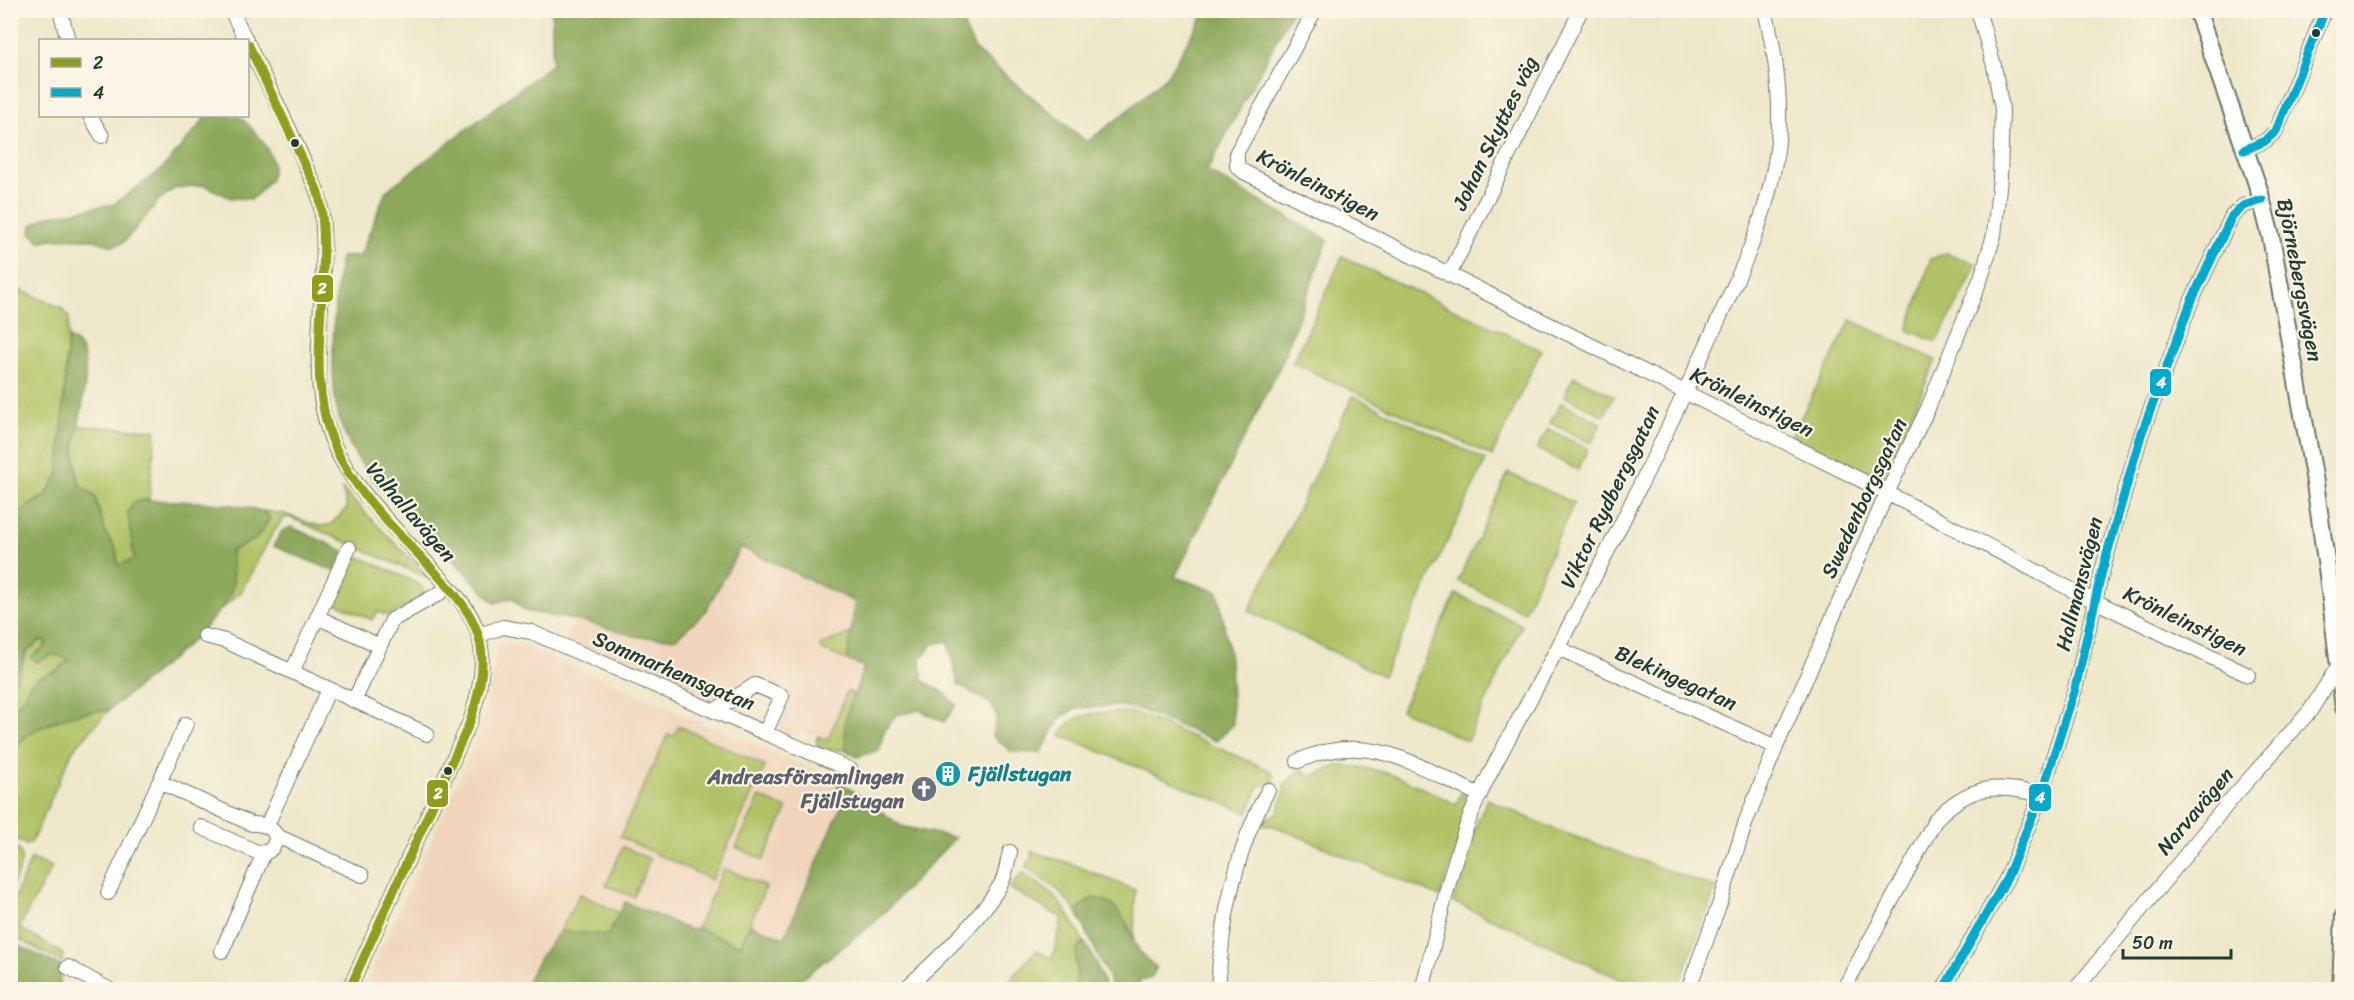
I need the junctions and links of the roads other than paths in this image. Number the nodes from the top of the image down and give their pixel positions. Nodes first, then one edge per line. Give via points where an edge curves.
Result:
1 (60, 10) edge
2 (231, 10) edge
3 (1315, 10) edge
4 (1581, 10) edge
5 (1765, 10) edge
6 (1978, 10) edge
7 (2197, 10) edge
8 (2325, 10) edge
9 (68, 39) edge
10 (246, 39) edge
11 (249, 46) edge
12 (91, 117) edge
13 (102, 136) dead end
14 (2244, 150) junction
15 (2262, 200) junction
16 (1449, 275) junction
17 (1685, 393) junction
18 (1887, 493) junction
19 (349, 548) dead end
20 (440, 593) dead end
21 (2097, 601) junction
22 (317, 617) junction
23 (479, 635) junction
24 (205, 636) dead end
25 (380, 646) junction
26 (1558, 648) junction
27 (2341, 662) edge
28 (292, 672) junction
29 (2248, 675) dead end
30 (329, 689) junction
31 (354, 701) junction
32 (2343, 708) edge
33 (714, 711) junction
34 (186, 724) dead end
35 (765, 733) junction
36 (427, 734) dead end
37 (1776, 747) junction
38 (1299, 761) dead end
39 (851, 770) dead end
40 (160, 782) junction
41 (1269, 790) dead end
42 (1480, 795) junction
43 (2041, 795) junction
44 (201, 826) dead end
45 (271, 830) junction
46 (1010, 852) dead end
47 (264, 853) junction
48 (362, 875) dead end
49 (108, 893) dead end
50 (2343, 916) edge
51 (222, 951) dead end
52 (68, 968) dead end
53 (110, 990) edge
54 (349, 990) edge
55 (904, 990) edge
56 (1218, 990) edge
57 (1422, 990) edge
58 (1688, 990) edge
59 (1843, 990) edge
60 (1943, 990) edge
61 (2075, 990) edge
62 (2341, 990) edge

1 - 9 street
2 - 10 street, Valhallavägen
3 - 16 street, Krönleinstigen via 1237,152 1237,166
4 - 16 street, Johan Skyttes väg
5 - 17 street, Viktor Rydbergsgatan via 1778,84 1774,172 1754,240
6 - 18 street, Swedenborgsgatan via 2002,110 1994,235 1956,343
7 - 14 street, Björnebergsvägen
8 - 14 street via 2276,131
11 - 23 street, Valhallavägen via 319,199 323,268 317,379 320,404 334,445 342,463 373,504 472,616
12 - 13 street
14 - 15 street, Björnebergsvägen
15 - 21 street, Hallmansvägen via 2243,206 2232,216 2191,302 2141,435
15 - 27 street, Björnebergsvägen via 2314,476
16 - 17 street, Krönleinstigen
17 - 18 street, Krönleinstigen
17 - 26 street, Viktor Rydbergsgatan
18 - 21 street, Krönleinstigen
18 - 37 street, Swedenborgsgatan
19 - 22 street
20 - 25 street via 395,617
21 - 29 street, Krönleinstigen
21 - 43 street, Hallmansvägen via 2072,699
22 - 25 street
22 - 28 street
23 - 33 street, Sommarhemsgatan via 502,627 531,632
23 - 54 street, Valhallavägen via 481,681 470,722
24 - 28 street via 225,641
25 - 31 street
26 - 37 street, Blekingegatan
26 - 42 street, Viktor Rydbergsgatan
27 - 32 street, Björnebergsvägen
27 - 61 street, Narvavägen via 2310,711 2221,812
28 - 30 street
30 - 31 street
30 - 45 street
31 - 36 street
33 - 35 street, Sommarhemsgatan
33 - 35 street via 755,685 782,696
34 - 40 street
35 - 39 street, Sommarhemsgatan
37 - 58 street, Swedenborgsgatan via 1746,821
38 - 42 street via 1335,748 1358,747 1398,758
40 - 45 street
40 - 49 street
41 - 56 street via 1253,819 1235,872 1224,921
42 - 57 street, Viktor Rydbergsgatan via 1461,847
43 - 59 street via 1994,788 1952,802 1936,819
43 - 60 street, Hallmansvägen via 2007,878
44 - 47 street
45 - 47 street via 272,848
45 - 48 street
46 - 55 street via 1003,882 948,947
47 - 51 street
50 - 62 street
52 - 53 street

